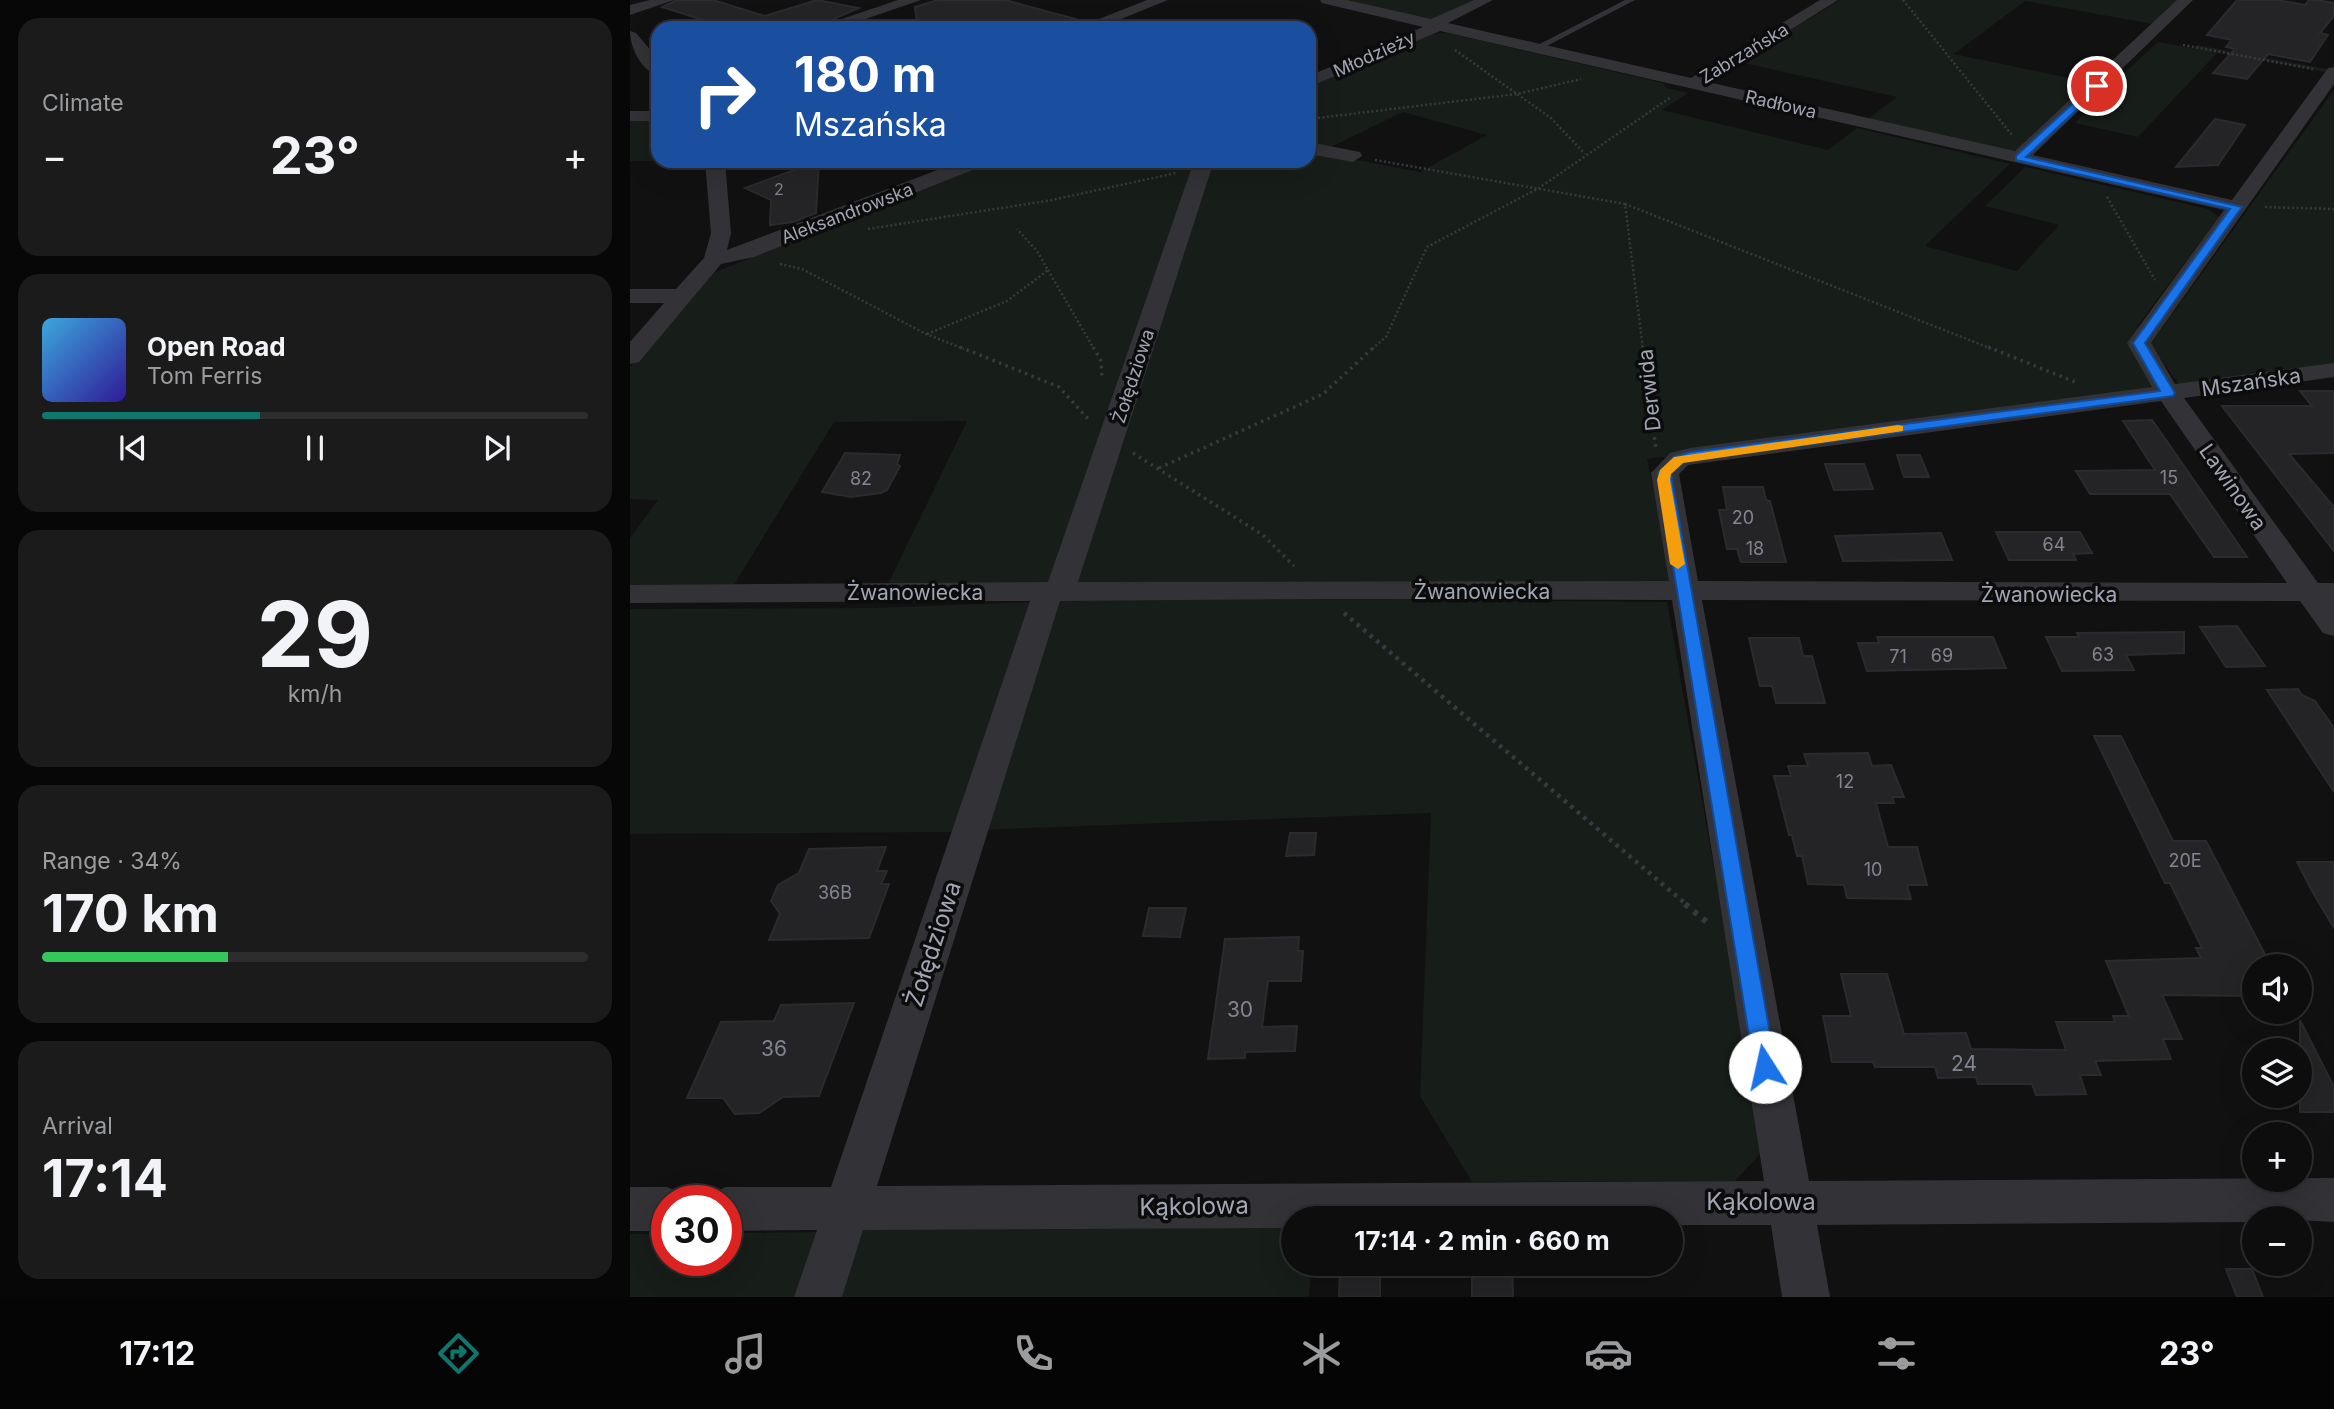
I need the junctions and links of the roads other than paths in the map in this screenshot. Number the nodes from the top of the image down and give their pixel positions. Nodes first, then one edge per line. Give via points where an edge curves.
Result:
1 (667, 0) edge
2 (914, 0) edge
3 (1161, 0) edge
4 (1327, 0) edge
5 (1486, 0) edge
6 (1631, 0) edge
7 (1831, 0) edge
8 (2186, 0) edge
9 (630, 10) edge
10 (846, 21) edge
11 (1103, 21) edge
12 (1432, 27) junction
13 (630, 36) edge
14 (1538, 47) junction
15 (651, 62) edge
16 (2334, 72) edge
17 (1316, 79) edge
18 (1692, 83) junction
19 (630, 116) edge
20 (651, 116) edge
21 (1316, 149) edge
22 (2022, 155) junction
23 (1353, 156) road end
24 (716, 168) edge
25 (960, 168) edge
26 (1202, 168) edge
27 (2236, 207) junction
28 (714, 259) junction
29 (630, 296) edge
30 (684, 296) junction
31 (630, 357) edge
32 (2334, 370) edge
33 (2168, 393) junction
34 (1054, 592) junction
35 (1683, 593) junction
36 (2322, 593) edge
37 (630, 594) edge
38 (2334, 626) edge
39 (2334, 1200) edge
40 (1788, 1201) junction
41 (630, 1209) edge
42 (651, 1209) edge
43 (742, 1209) edge
44 (848, 1209) junction
45 (818, 1297) edge
46 (1805, 1297) edge

1 - 9 street
2 - 10 street
3 - 11 street
4 - 12 street, Radłowa
5 - 12 street, Młodzieży
6 - 14 lane
7 - 18 street, Zabrzańska
8 - 22 street
12 - 14 street, Radłowa
12 - 17 street, Młodzieży
13 - 15 street
14 - 18 street, Radłowa
16 - 27 street
18 - 22 street, Radłowa
19 - 20 street
21 - 23 street
22 - 27 street, Radłowa
24 - 28 street via 721,233
25 - 28 street, Aleksandrowska via 746,252
26 - 34 street, Żołędziowa
27 - 33 street, Lawinowa via 2139,343
28 - 30 street
29 - 30 street
30 - 31 street
32 - 33 street, Mszańska
33 - 35 street, Mszańska via 1690,456 1670,466 1664,480
33 - 36 street, Lawinowa
34 - 35 street, Żwanowiecka
34 - 37 street, Żwanowiecka
34 - 44 street, Żołędziowa
35 - 36 street, Żwanowiecka
35 - 40 street
36 - 38 street, Lawinowa
39 - 40 street, Kąkolowa
40 - 44 street, Kąkolowa
40 - 46 street
41 - 42 street
43 - 44 street, Kąkolowa
44 - 45 street, Żołędziowa

